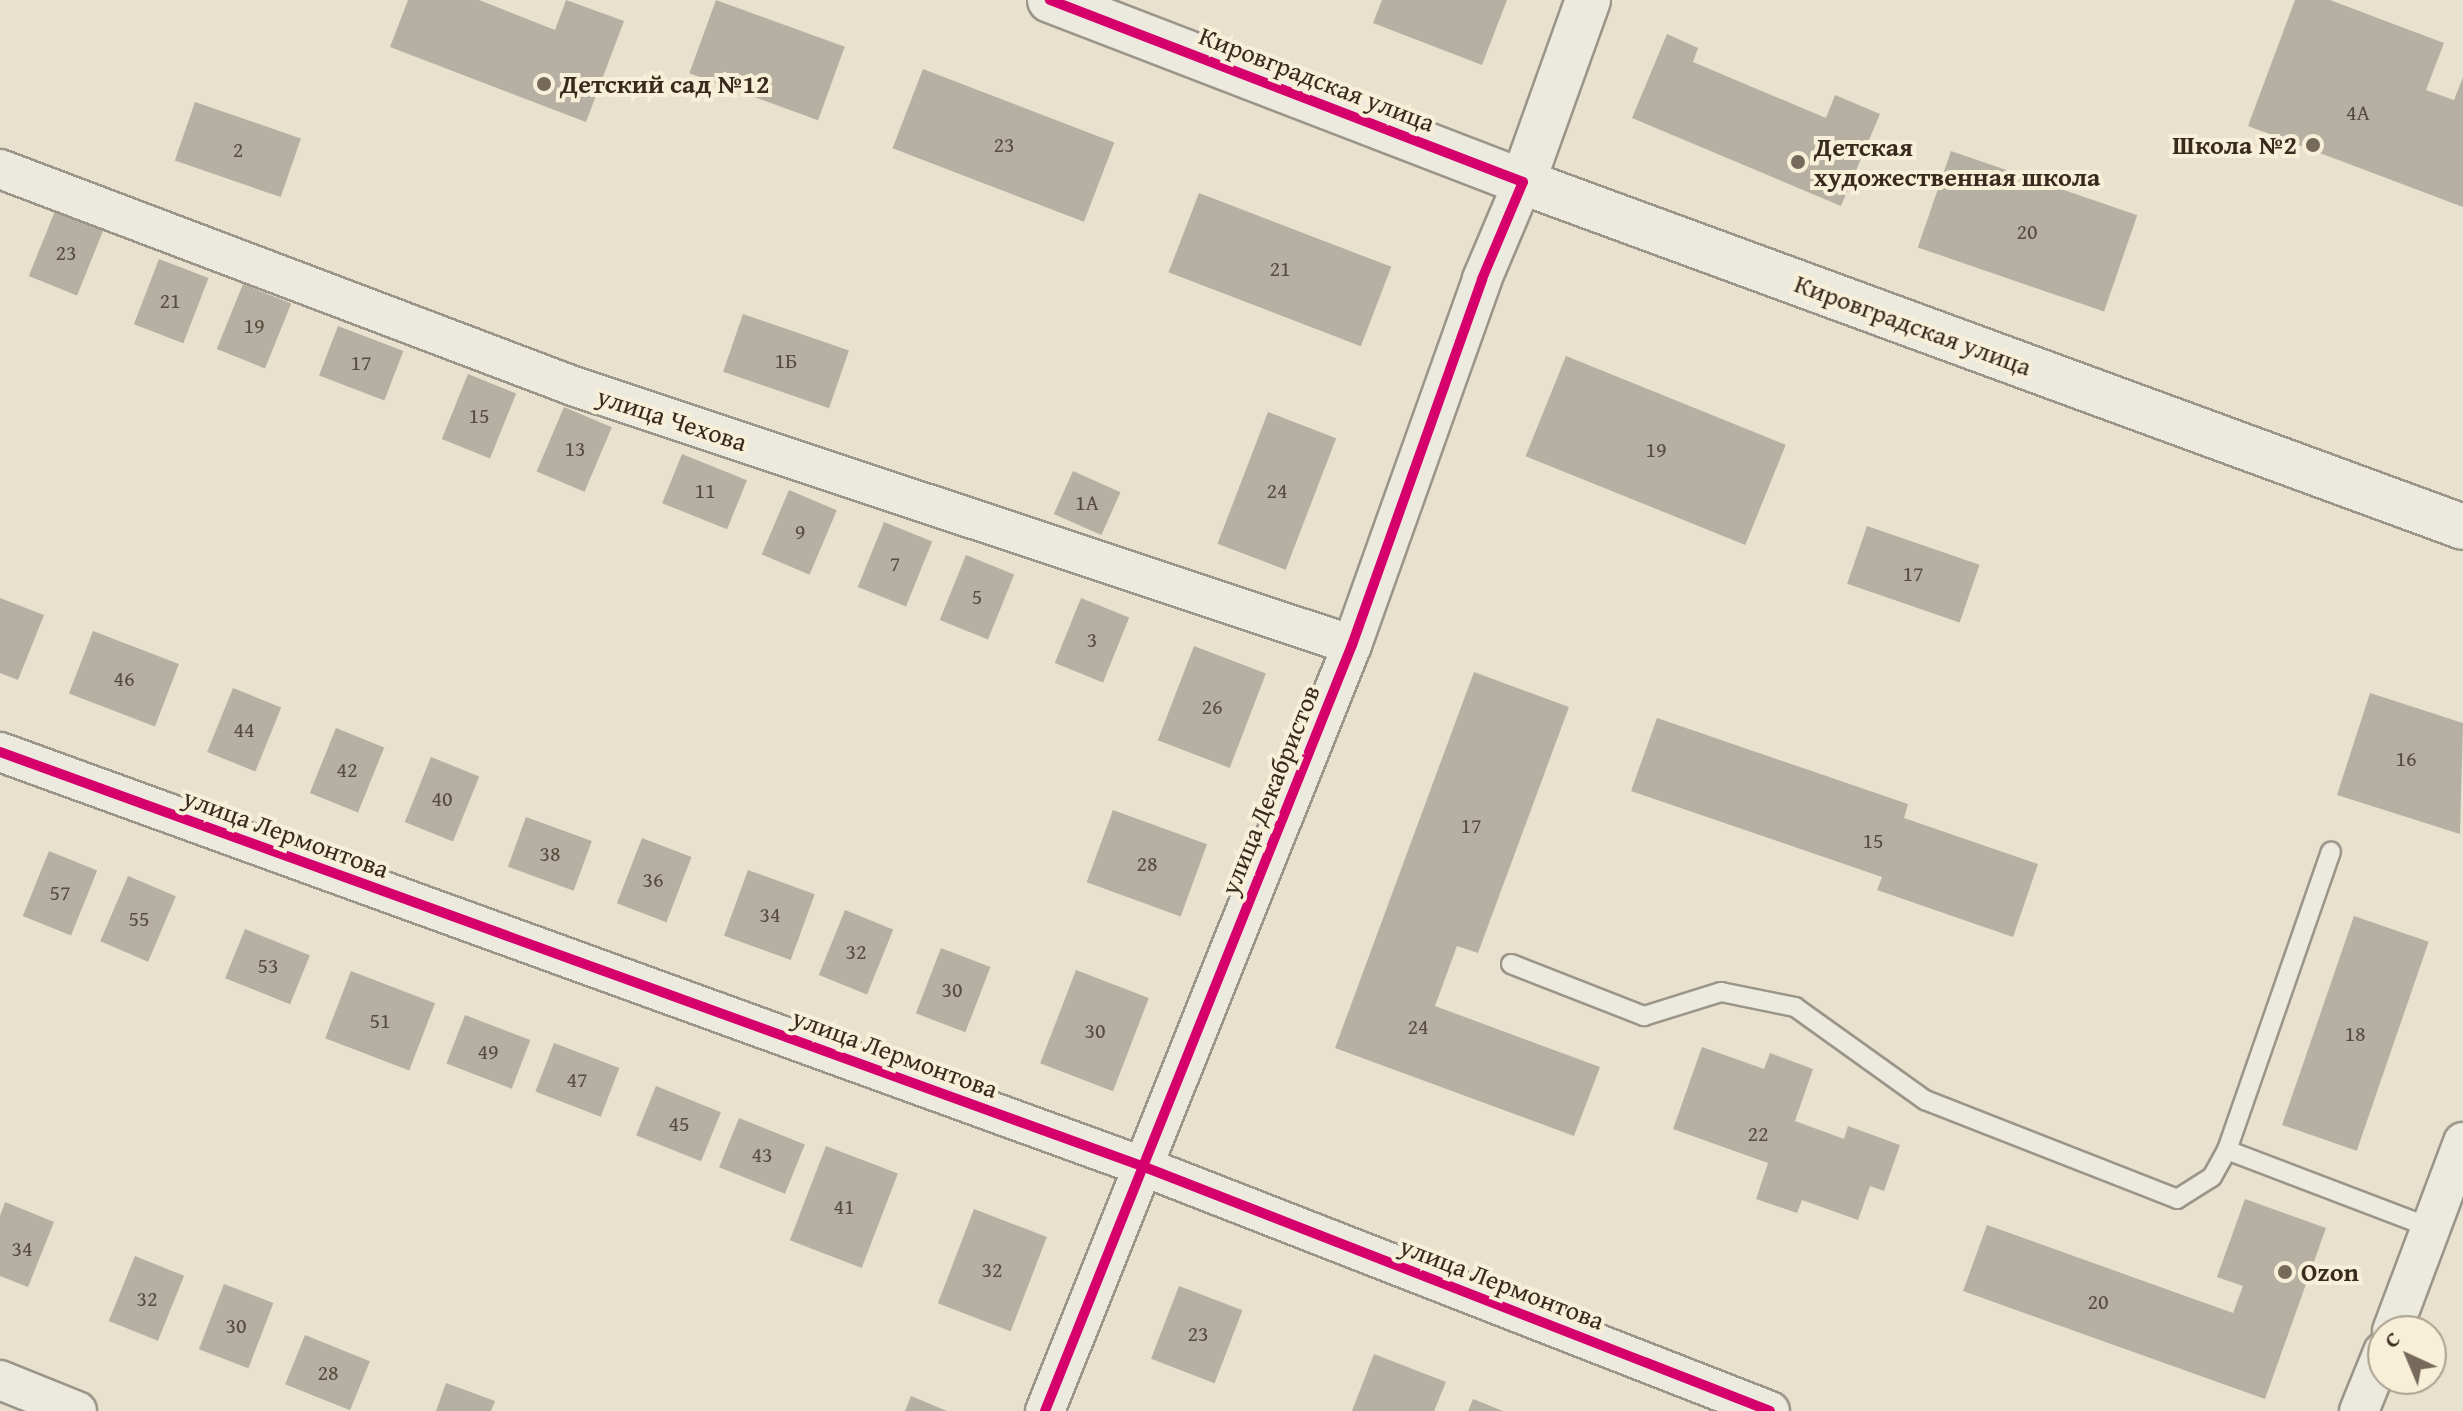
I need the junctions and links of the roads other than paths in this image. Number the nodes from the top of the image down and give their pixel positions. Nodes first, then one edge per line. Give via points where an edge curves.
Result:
1 (1050, 0) edge
2 (1588, 0) edge
3 (0, 169) edge
4 (1523, 182) junction
5 (2463, 527) edge
6 (1352, 645) junction
7 (0, 752) edge
8 (2331, 852) dead end
9 (1511, 964) dead end
10 (2463, 1142) edge
11 (2227, 1150) junction
12 (1142, 1166) junction
13 (2434, 1229) junction
14 (2399, 1315) edge
15 (0, 1380) edge
16 (2367, 1391) edge
17 (77, 1411) edge
18 (1045, 1411) edge
19 (1770, 1411) edge
20 (2359, 1411) edge

1 - 4 main road, Кировградская улица
2 - 4 main road, улица Декабристов
3 - 6 street, улица Чехова via 573,386
4 - 5 main road, Кировградская улица
4 - 6 street, улица Декабристов via 1482,279
6 - 12 street, улица Декабристов
7 - 12 street, улица Лермонтова
8 - 11 lane
9 - 11 lane via 1644,1016 1721,992 1795,1007 1925,1100 2177,1199 2212,1177
10 - 13 street
11 - 13 lane
12 - 18 street, улица Декабристов
12 - 19 street, улица Лермонтова
13 - 14 street
15 - 17 street
16 - 20 street

